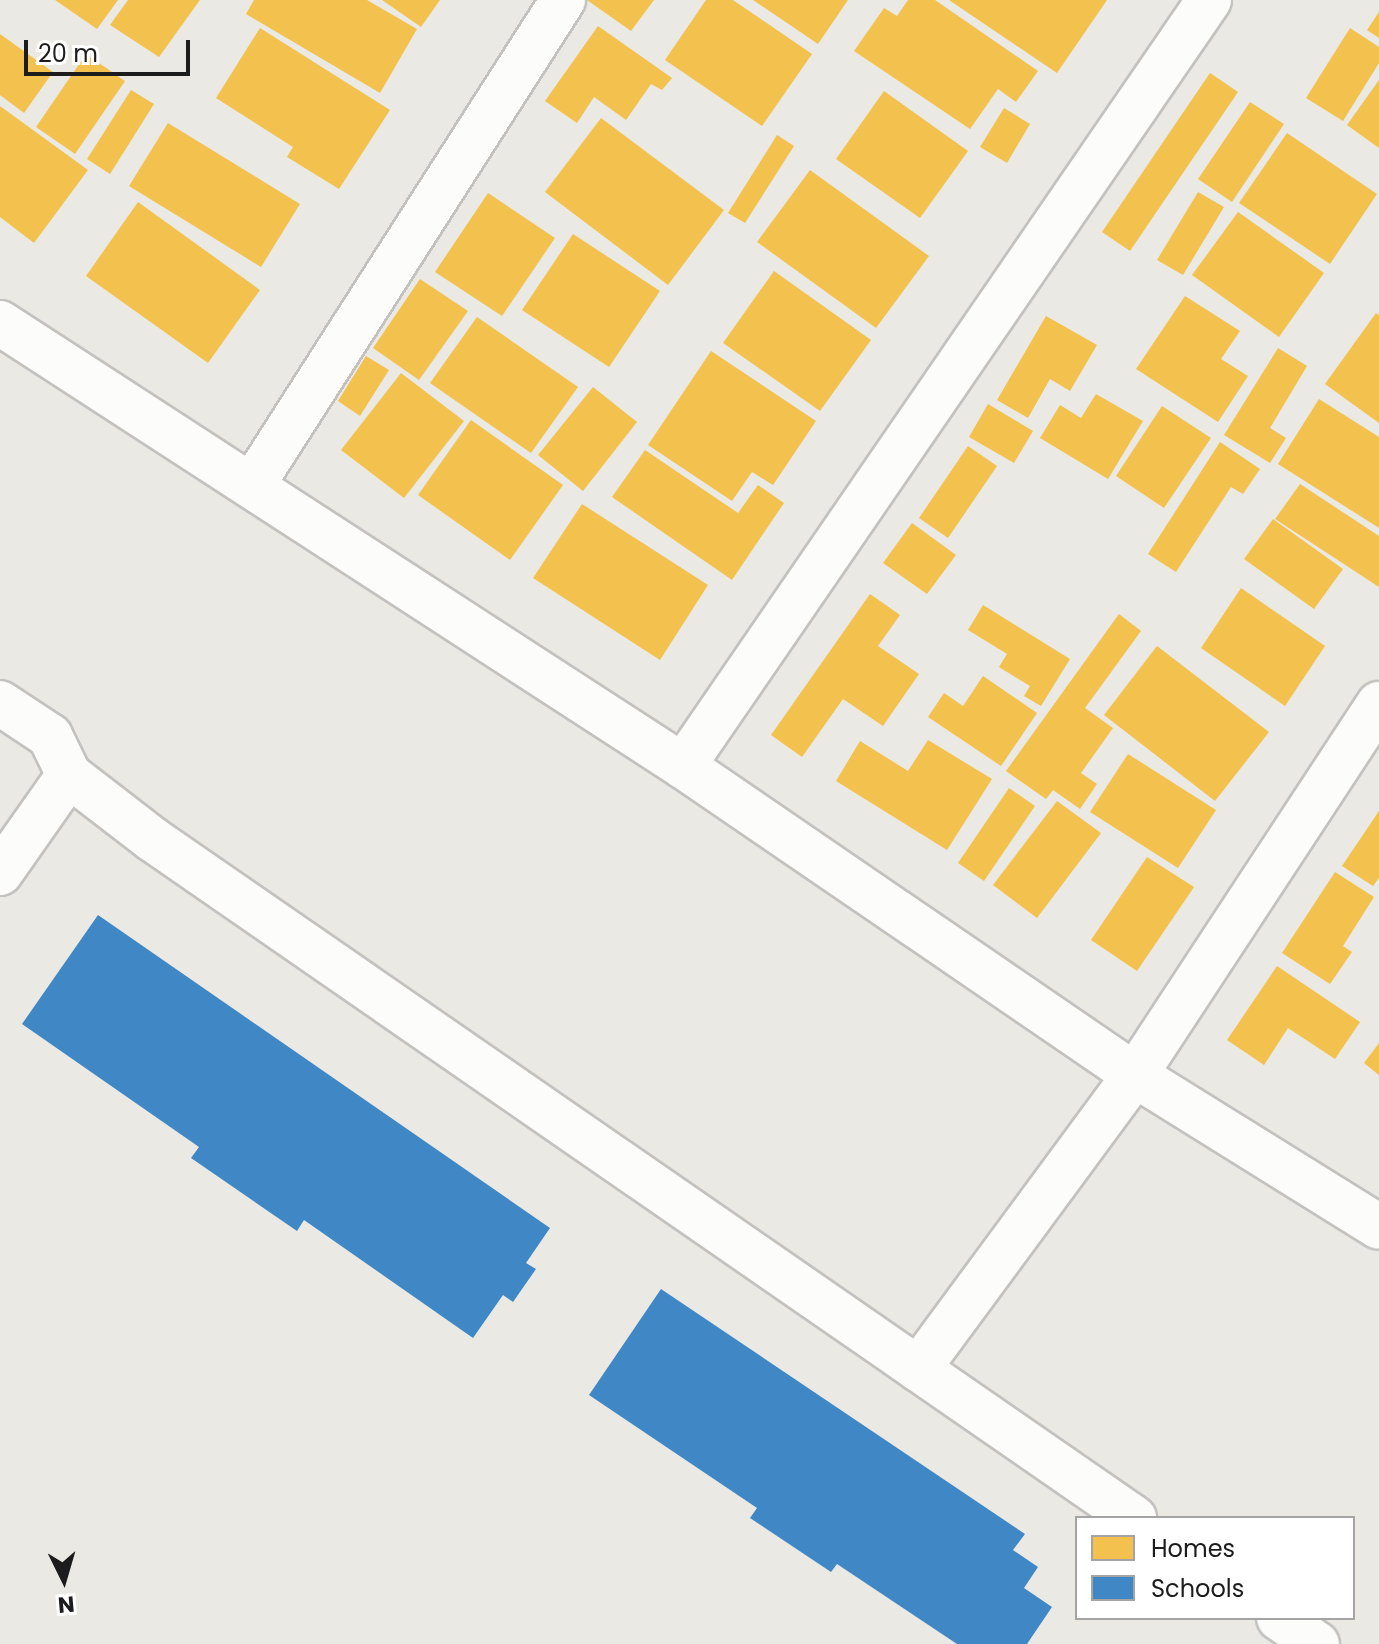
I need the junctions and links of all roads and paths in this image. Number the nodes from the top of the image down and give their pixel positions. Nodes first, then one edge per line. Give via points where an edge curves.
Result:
1 (563, 0) edge
2 (1209, 0) edge
3 (0, 323) edge
4 (253, 484) junction
5 (0, 703) edge
6 (1379, 704) edge
7 (683, 766) junction
8 (69, 775) junction
9 (0, 873) edge
10 (1135, 1075) junction
11 (1379, 1227) edge
12 (918, 1369) junction
13 (1131, 1516) edge
14 (1282, 1620) edge
15 (1317, 1644) edge

1 - 4 street
2 - 7 street
3 - 4 street
4 - 7 street
5 - 8 street via 50,736
6 - 10 street
7 - 10 street
8 - 9 street
8 - 12 street via 152,839
10 - 11 street
10 - 12 street
12 - 13 street
14 - 15 street

